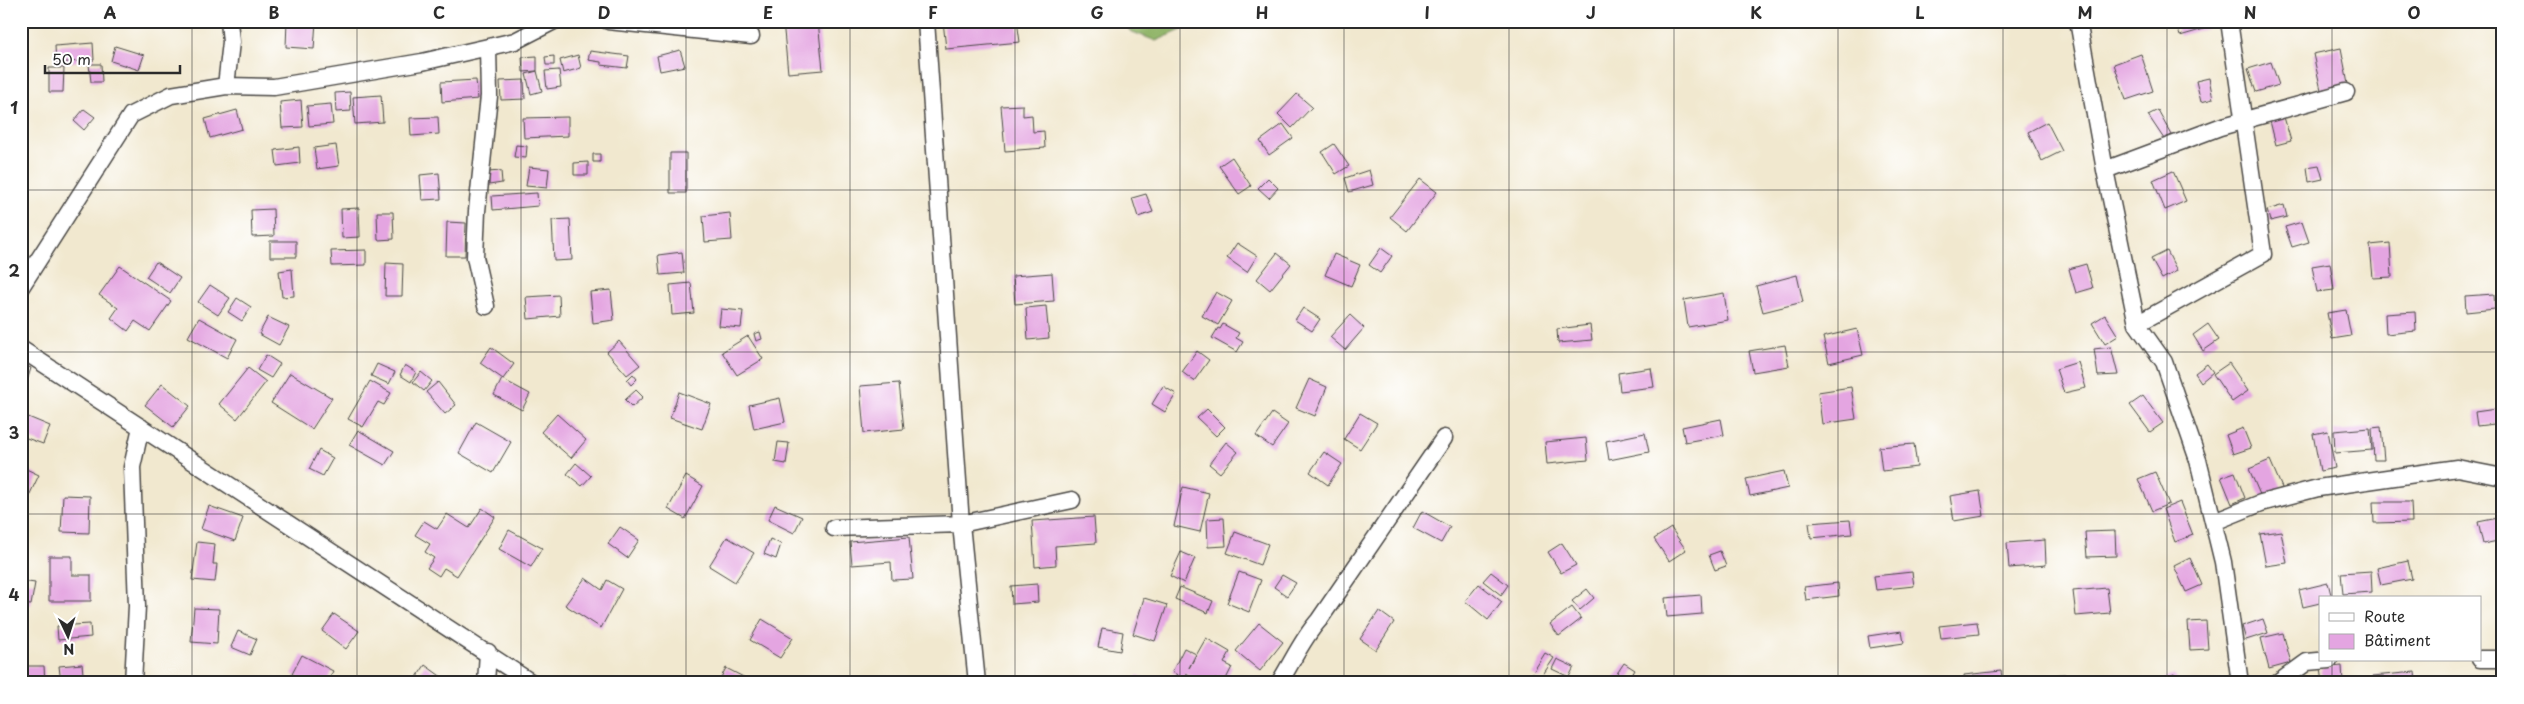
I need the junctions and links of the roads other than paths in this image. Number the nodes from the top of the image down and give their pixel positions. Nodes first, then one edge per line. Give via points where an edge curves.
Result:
1 (229, 21) edge
2 (554, 21) edge
3 (926, 21) edge
4 (2078, 21) edge
5 (2229, 21) edge
6 (614, 22) edge
7 (751, 36) dead end
8 (488, 47) junction
9 (226, 86) junction
10 (2346, 92) dead end
11 (2242, 121) junction
12 (2105, 170) junction
13 (21, 287) edge
14 (486, 306) dead end
15 (2137, 324) junction
16 (21, 349) edge
17 (141, 427) junction
18 (1444, 438) dead end
19 (2503, 477) edge
20 (1072, 500) dead end
21 (2214, 522) junction
22 (961, 524) junction
23 (834, 528) dead end
24 (488, 652) junction
25 (2482, 658) edge
26 (2503, 659) edge
27 (2319, 661) edge
28 (133, 683) edge
29 (486, 683) edge
30 (532, 683) edge
31 (977, 683) edge
32 (1279, 683) edge
33 (2240, 683) edge
34 (2278, 683) edge

1 - 9 street via 231,42
2 - 8 street via 515,41
3 - 22 street
4 - 12 street
5 - 11 street
6 - 7 street
8 - 9 street via 422,62 274,87
8 - 14 street via 489,96 475,257
9 - 13 street via 171,95 131,115
10 - 11 street
11 - 12 street
11 - 15 street via 2263,254
12 - 15 street
15 - 21 street via 2164,362 2198,460
16 - 17 street
17 - 24 street
17 - 28 street via 132,467 137,606
18 - 32 street via 1319,620 1302,639
19 - 21 street via 2457,468 2318,488 2261,503
20 - 22 street
21 - 33 street via 2223,562
22 - 23 street
22 - 31 street
24 - 29 street
24 - 30 street
25 - 26 street
27 - 34 street via 2307,662

